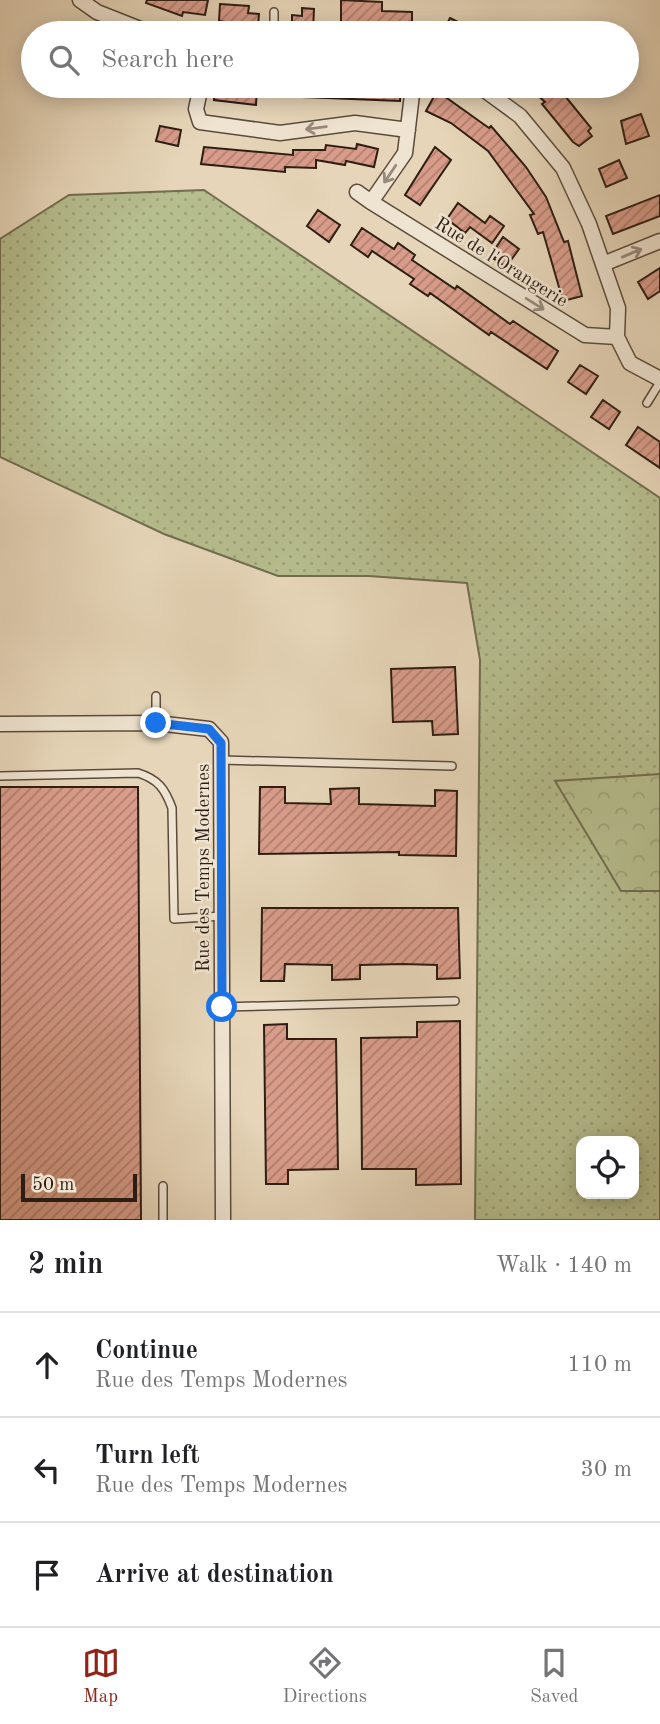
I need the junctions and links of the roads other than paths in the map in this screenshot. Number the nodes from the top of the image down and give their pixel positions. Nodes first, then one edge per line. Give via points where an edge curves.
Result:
1 (80, 0) edge
2 (274, 12) dead end
3 (120, 21) edge
4 (274, 21) edge
5 (198, 98) edge
6 (412, 98) edge
7 (496, 98) edge
8 (408, 130) junction
9 (356, 192) dead end
10 (371, 202) junction
11 (660, 241) edge
12 (603, 264) junction
13 (617, 337) junction
14 (660, 381) edge
15 (647, 403) dead end
16 (156, 696) dead end
17 (156, 723) junction
18 (0, 724) edge
19 (221, 760) junction
20 (452, 766) dead end
21 (0, 776) edge
22 (222, 916) junction
23 (455, 1001) dead end
24 (222, 1007) junction
25 (163, 1186) dead end
26 (163, 1220) edge
27 (223, 1220) edge

1 - 3 street
2 - 4 lane
8 -> 5 street via 355,123 280,133 200,122
6 - 8 street
7 - 12 street via 520,116 563,168
8 -> 10 street via 405,153
9 - 10 street, Rue de l'Orangerie
10 -> 13 street, Rue de l'Orangerie via 584,335
12 -> 11 street
12 - 13 street via 618,309
13 - 14 street via 630,363
14 - 15 lane
16 - 17 lane
17 - 18 street, Rue des Temps Modernes
17 - 19 street, Rue des Temps Modernes via 209,729 221,743
19 - 20 lane
19 - 22 street, Rue des Temps Modernes
21 - 22 lane via 138,773 153,777 172,808 174,919
22 - 24 street, Rue des Temps Modernes
23 - 24 lane
24 - 27 street, Rue des Temps Modernes
25 - 26 lane

